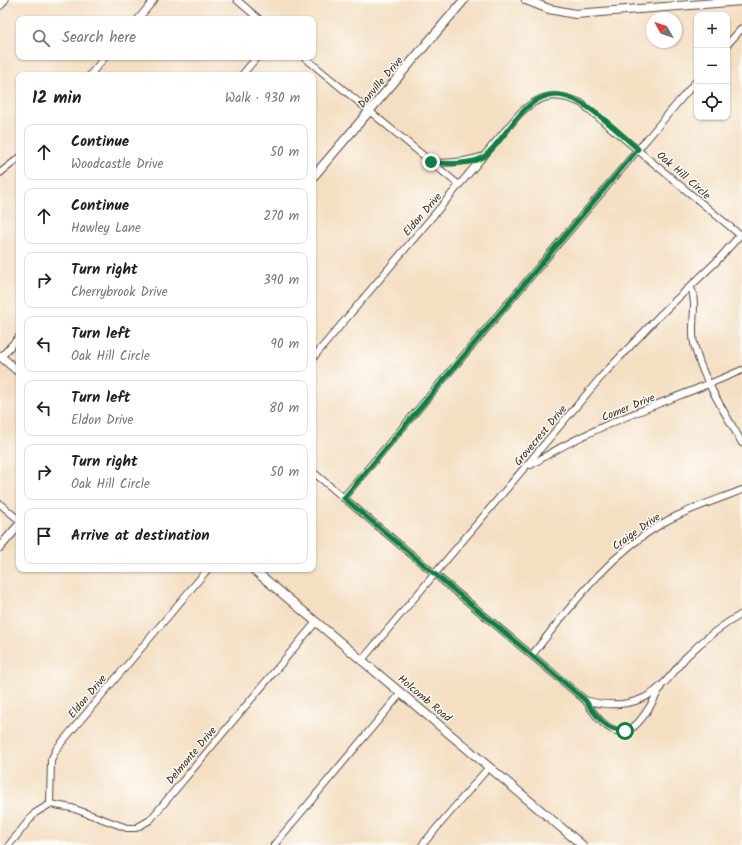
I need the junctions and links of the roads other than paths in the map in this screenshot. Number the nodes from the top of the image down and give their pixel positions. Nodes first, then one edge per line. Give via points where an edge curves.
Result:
1 (4, 0) edge
2 (154, 0) edge
3 (237, 0) edge
4 (464, 0) edge
5 (526, 0) edge
6 (742, 1) edge
7 (0, 5) edge
8 (141, 16) edge
9 (256, 16) edge
10 (742, 28) edge
11 (730, 42) edge
12 (102, 60) edge
13 (254, 60) edge
14 (308, 60) edge
15 (92, 72) edge
16 (244, 72) edge
17 (694, 84) edge
18 (554, 95) joint
19 (369, 112) junction
20 (638, 149) junction
21 (484, 156) junction
22 (16, 160) edge
23 (431, 162) junction
24 (0, 173) edge
25 (316, 174) edge
26 (459, 185) junction
27 (741, 234) edge
28 (691, 287) junction
29 (16, 340) edge
30 (316, 354) edge
31 (1, 357) edge
32 (16, 370) edge
33 (742, 370) edge
34 (710, 384) junction
35 (742, 443) edge
36 (524, 470) junction
37 (316, 475) edge
38 (742, 490) edge
39 (344, 498) junction
40 (0, 504) edge
41 (16, 517) edge
42 (16, 528) edge
43 (0, 547) edge
44 (205, 572) edge
45 (257, 572) edge
46 (435, 573) junction
47 (742, 614) edge
48 (316, 622) junction
49 (532, 655) junction
50 (362, 660) junction
51 (662, 685) junction
52 (401, 693) junction
53 (585, 700) junction
54 (489, 767) junction
55 (50, 804) junction
56 (9, 845) edge
57 (274, 845) edge
58 (422, 845) edge
59 (582, 845) edge

1 - 7 street
2 - 8 street
3 - 9 street
4 - 19 street, Danville Drive
5 - 6 street via 549,9 575,14
10 - 11 street
12 - 15 street
13 - 16 street
14 - 19 street
17 - 20 street
18 - 20 street, Oak Hill Circle via 568,97 581,103
18 - 21 street, Eldon Drive via 531,103
19 - 23 street
19 - 25 street, Danville Drive
20 - 27 street, Oak Hill Circle
20 - 39 street
21 - 23 street via 446,164
21 - 26 street, Eldon Drive
22 - 24 street
23 - 26 street
26 - 30 street, Eldon Drive
27 - 28 street, Grovecrest Drive
28 - 34 street via 694,302 693,337
28 - 36 street, Grovecrest Drive via 627,348
29 - 31 street
31 - 32 street
33 - 34 street, Comer Drive
34 - 35 street
34 - 36 street, Comer Drive via 600,429 548,454
36 - 46 street, Grovecrest Drive
37 - 39 street
38 - 49 street, Craige Drive via 664,522 634,542 610,562
39 - 46 street
40 - 41 street
42 - 43 street
44 - 55 street, Eldon Drive via 57,748 51,760
45 - 48 street, Holcomb Road
46 - 49 street
46 - 50 street, Grovecrest Drive
47 - 51 street via 711,635
48 - 50 street, Holcomb Road
48 - 55 street, Delmonte Drive via 150,820 136,828 127,828 72,808
49 - 53 street
50 - 52 street, Holcomb Road
51 - 53 street via 648,696 626,704 599,704
51 - 53 street via 641,721 625,731 616,731 602,722
52 - 54 street, Holcomb Road
52 - 57 street
54 - 58 street
54 - 59 street, Holcomb Road
55 - 56 street via 35,813

